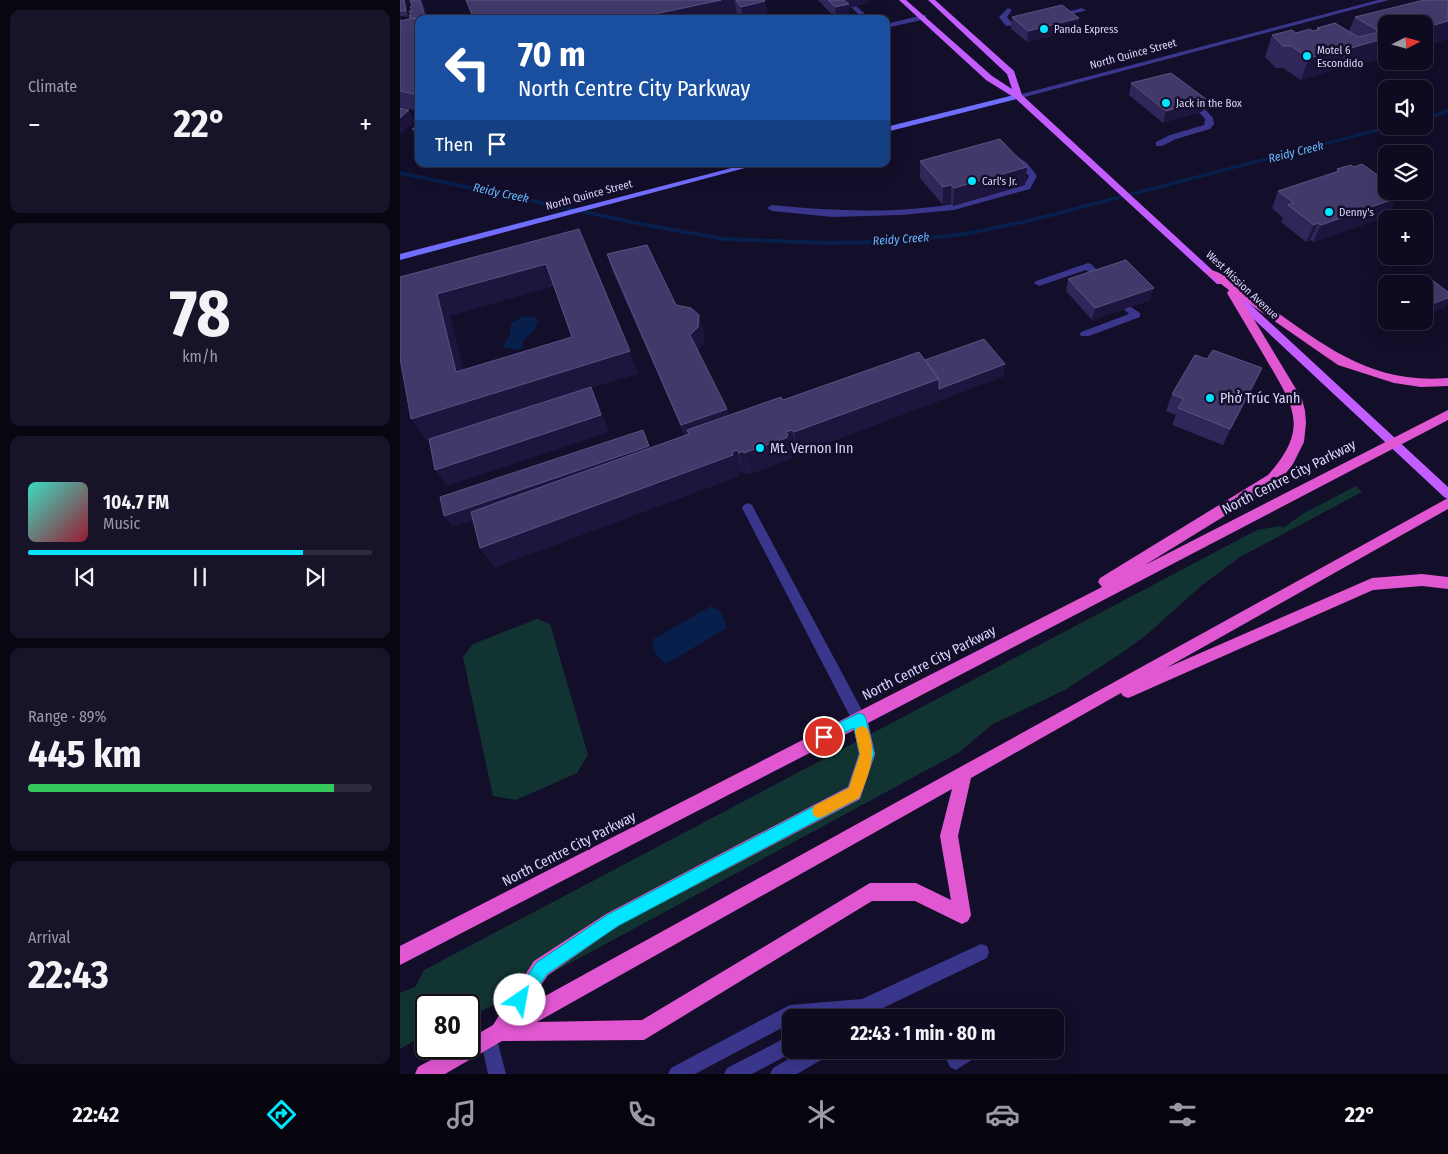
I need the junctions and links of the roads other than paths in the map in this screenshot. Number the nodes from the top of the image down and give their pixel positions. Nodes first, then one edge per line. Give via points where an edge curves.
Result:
1 (902, 0) edge
2 (931, 0) edge
3 (1386, 0) edge
4 (854, 6) dead end
5 (1008, 10) dead end
6 (1082, 10) dead end
7 (862, 15) edge
8 (923, 17) junction
9 (1043, 19) edge
10 (1033, 21) edge
11 (890, 25) edge
12 (1018, 96) junction
13 (1202, 111) edge
14 (890, 129) edge
15 (1159, 144) dead end
16 (1005, 155) edge
17 (744, 167) edge
18 (772, 208) dead end
19 (400, 257) edge
20 (1211, 273) junction
21 (1101, 279) edge
22 (1039, 283) dead end
23 (1232, 293) junction
24 (1128, 308) edge
25 (1102, 317) edge
26 (1110, 325) junction
27 (1085, 334) dead end
28 (1448, 382) edge
29 (1448, 415) edge
30 (1393, 443) junction
31 (1448, 494) edge
32 (1448, 503) edge
33 (748, 508) dead end
34 (1448, 583) edge
35 (1011, 640) junction
36 (1067, 716) junction
37 (859, 719) junction
38 (962, 775) junction
39 (981, 952) dead end
40 (400, 956) edge
41 (866, 1009) edge
42 (782, 1018) edge
43 (494, 1035) junction
44 (782, 1049) edge
45 (806, 1059) edge
46 (959, 1059) edge
47 (956, 1061) dead end
48 (425, 1074) edge
49 (497, 1074) edge
50 (677, 1074) edge
51 (733, 1074) edge
52 (779, 1074) edge

1 - 8 main road, West Mission Avenue
2 - 12 main road, West Mission Avenue via 1011,73
3 - 12 street, North Quince Street
4 - 7 street
5 - 10 street via 1003,17 1009,24
6 - 9 street
8 - 11 street
8 - 12 main road, West Mission Avenue via 989,78
12 - 14 main road, North Quince Street
12 - 20 main road, West Mission Avenue
13 - 15 street via 1209,118 1207,127
16 - 18 street via 1018,159 1033,176 1027,187 954,206 900,212 832,214
17 - 19 main road, North Quince Street
20 - 23 main road, West Mission Avenue
20 - 28 highway via 1342,362 1397,379
21 - 22 street via 1088,266 1078,274
23 - 30 main road, West Mission Avenue
23 - 35 highway via 1296,399 1300,426 1299,440 1293,453 1273,479
24 - 26 street via 1136,315 1119,316
25 - 26 street
26 - 27 street
29 - 30 highway, North Centre City Parkway
30 - 31 main road, West Mission Avenue
30 - 35 highway, North Centre City Parkway
32 - 36 highway
33 - 37 street
34 - 36 highway via 1414,580 1372,584
35 - 37 highway, North Centre City Parkway
36 - 38 highway
37 - 40 highway, North Centre City Parkway
37 - 43 highway via 867,754 854,793 612,920 541,968
38 - 43 highway
38 - 43 highway via 949,836 962,915 916,892 870,892 644,1030
39 - 41 street
42 - 50 street
43 - 48 highway
43 - 49 street
44 - 51 street
45 - 52 street
46 - 47 street

